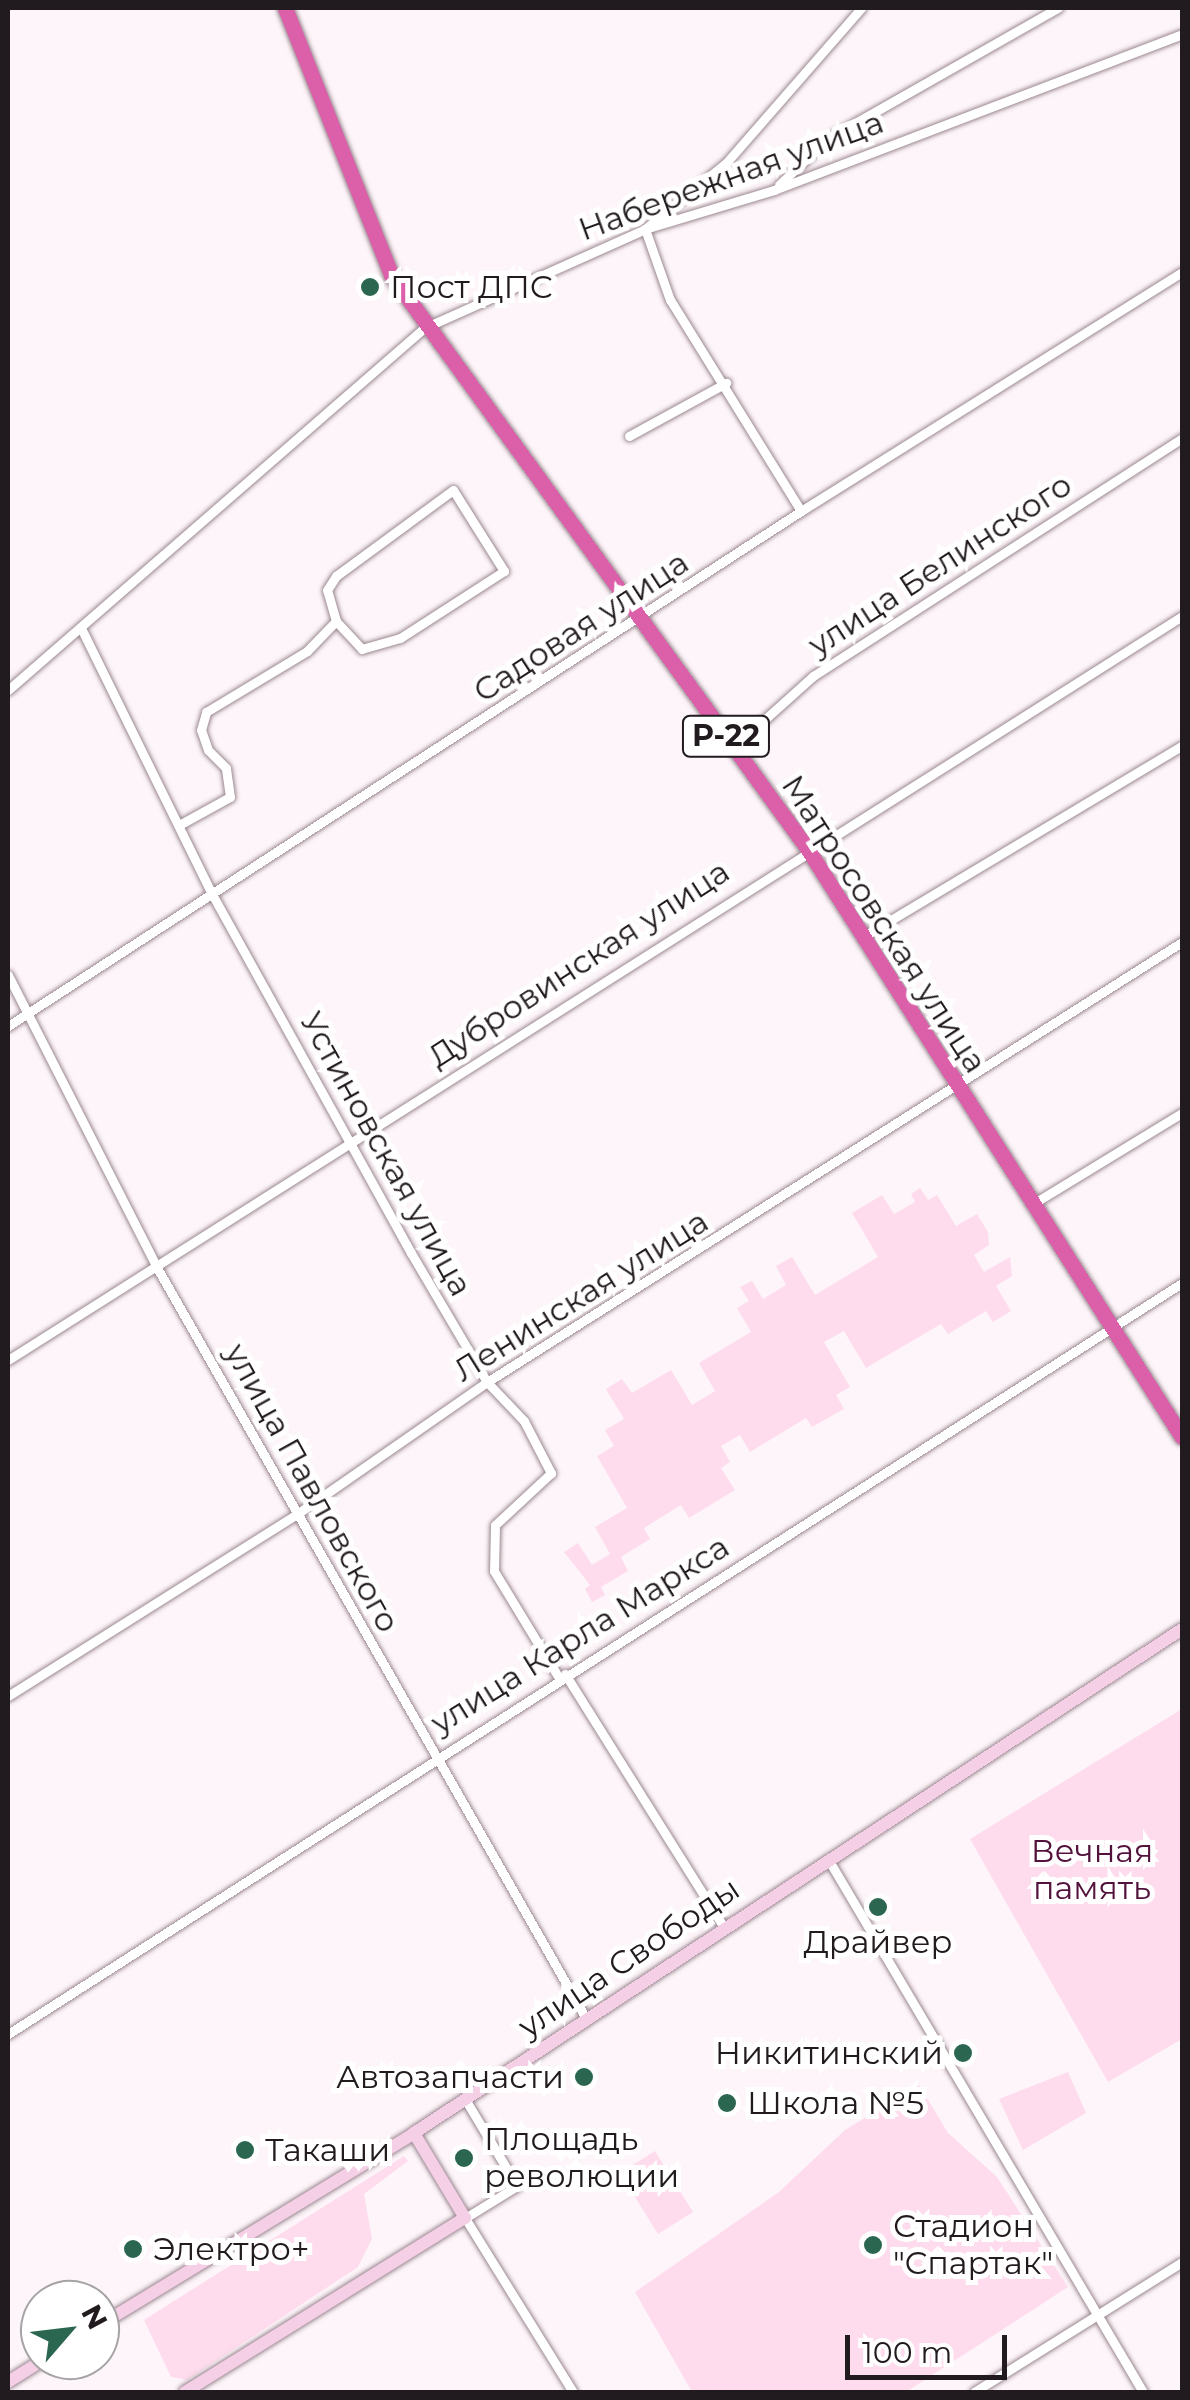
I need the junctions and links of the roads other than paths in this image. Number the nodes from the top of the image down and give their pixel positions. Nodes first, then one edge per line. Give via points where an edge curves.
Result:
1 (285, 8) edge
2 (862, 8) edge
3 (1058, 8) edge
4 (1182, 34) edge
5 (774, 190) junction
6 (645, 229) junction
7 (1182, 272) edge
8 (424, 328) junction
9 (726, 383) junction
10 (629, 436) dead end
11 (1182, 438) edge
12 (801, 511) junction
13 (1182, 616) edge
14 (336, 621) junction
15 (639, 621) junction
16 (81, 628) junction
17 (8, 690) edge
18 (1182, 746) edge
19 (734, 747) junction
20 (179, 825) junction
21 (808, 848) junction
22 (212, 894) junction
23 (864, 936) junction
24 (1182, 942) edge
25 (8, 975) edge
26 (27, 1014) junction
27 (8, 1026) edge
28 (958, 1088) junction
29 (1182, 1113) edge
30 (349, 1140) junction
31 (1032, 1206) junction
32 (156, 1266) junction
33 (1182, 1283) edge
34 (1112, 1331) junction
35 (8, 1360) edge
36 (487, 1382) junction
37 (1181, 1433) edge
38 (300, 1512) junction
39 (1182, 1629) edge
40 (562, 1676) junction
41 (8, 1696) edge
42 (433, 1756) junction
43 (828, 1859) junction
44 (724, 1928) junction
45 (586, 2020) junction
46 (8, 2034) edge
47 (465, 2099) junction
48 (414, 2133) junction
49 (465, 2218) junction
50 (1182, 2262) edge
51 (120, 2312) edge
52 (1098, 2314) junction
53 (185, 2392) edge
54 (572, 2392) edge
55 (974, 2392) edge
56 (1143, 2392) edge

1 - 8 highway, Матросовская улица / Р-22 via 391,275
2 - 6 street via 726,163
3 - 5 street via 827,139
4 - 5 street, Набережная улица
5 - 6 street, Набережная улица
6 - 8 street, Набережная улица
6 - 9 street via 670,300
7 - 12 street, Садовая улица
8 - 15 highway, Матросовская улица / Р-22
8 - 16 street, Набережная улица
9 - 10 street
9 - 12 street
11 - 19 street, улица Белинского via 813,676
12 - 15 street, Садовая улица
13 - 21 street, Дубровинская улица
14 - 14 street via 327,590 336,576 453,490 504,572 381,648 362,648
14 - 20 street via 307,651 206,712 201,730 208,750 226,768 230,797
15 - 19 highway, Матросовская улица / Р-22
15 - 22 street, Садовая улица
16 - 17 street, Набережная улица
16 - 20 street, Устиновская улица
18 - 23 street
19 - 21 highway, Матросовская улица / Р-22
20 - 22 street, Устиновская улица
21 - 23 highway, Матросовская улица / Р-22
21 - 30 street, Дубровинская улица
22 - 26 street, Садовая улица
22 - 30 street, Устиновская улица
23 - 28 highway, Матросовская улица / Р-22
24 - 28 street, Ленинская улица
25 - 26 street, улица Павловского
26 - 27 street, Садовая улица
26 - 32 street, улица Павловского
28 - 31 highway, Матросовская улица / Р-22
28 - 36 street, Ленинская улица
29 - 31 street
30 - 32 street, Дубровинская улица
30 - 36 street, Устиновская улица
31 - 34 highway, Матросовская улица / Р-22
32 - 35 street, Дубровинская улица
32 - 38 street, улица Павловского
33 - 34 street, улица Карла Маркса
34 - 37 highway, Матросовская улица / Р-22
34 - 40 street, улица Карла Маркса
36 - 38 street, Ленинская улица
36 - 40 street, Устиновская улица via 524,1421 551,1473 494,1526 494,1572
38 - 41 street, Ленинская улица
38 - 42 street, улица Павловского
39 - 43 main road, улица Свободы
40 - 42 street, улица Карла Маркса
40 - 44 street, Устиновская улица
42 - 45 street, улица Павловского
42 - 46 street, улица Карла Маркса
43 - 44 main road, улица Свободы
43 - 52 street
44 - 45 main road, улица Свободы
45 - 47 main road, улица Свободы
47 - 48 main road, улица Свободы
47 - 49 street via 517,2186
48 - 49 main road
48 - 51 main road, улица Свободы
49 - 53 main road
49 - 54 street
50 - 52 street
52 - 55 street
52 - 56 street

